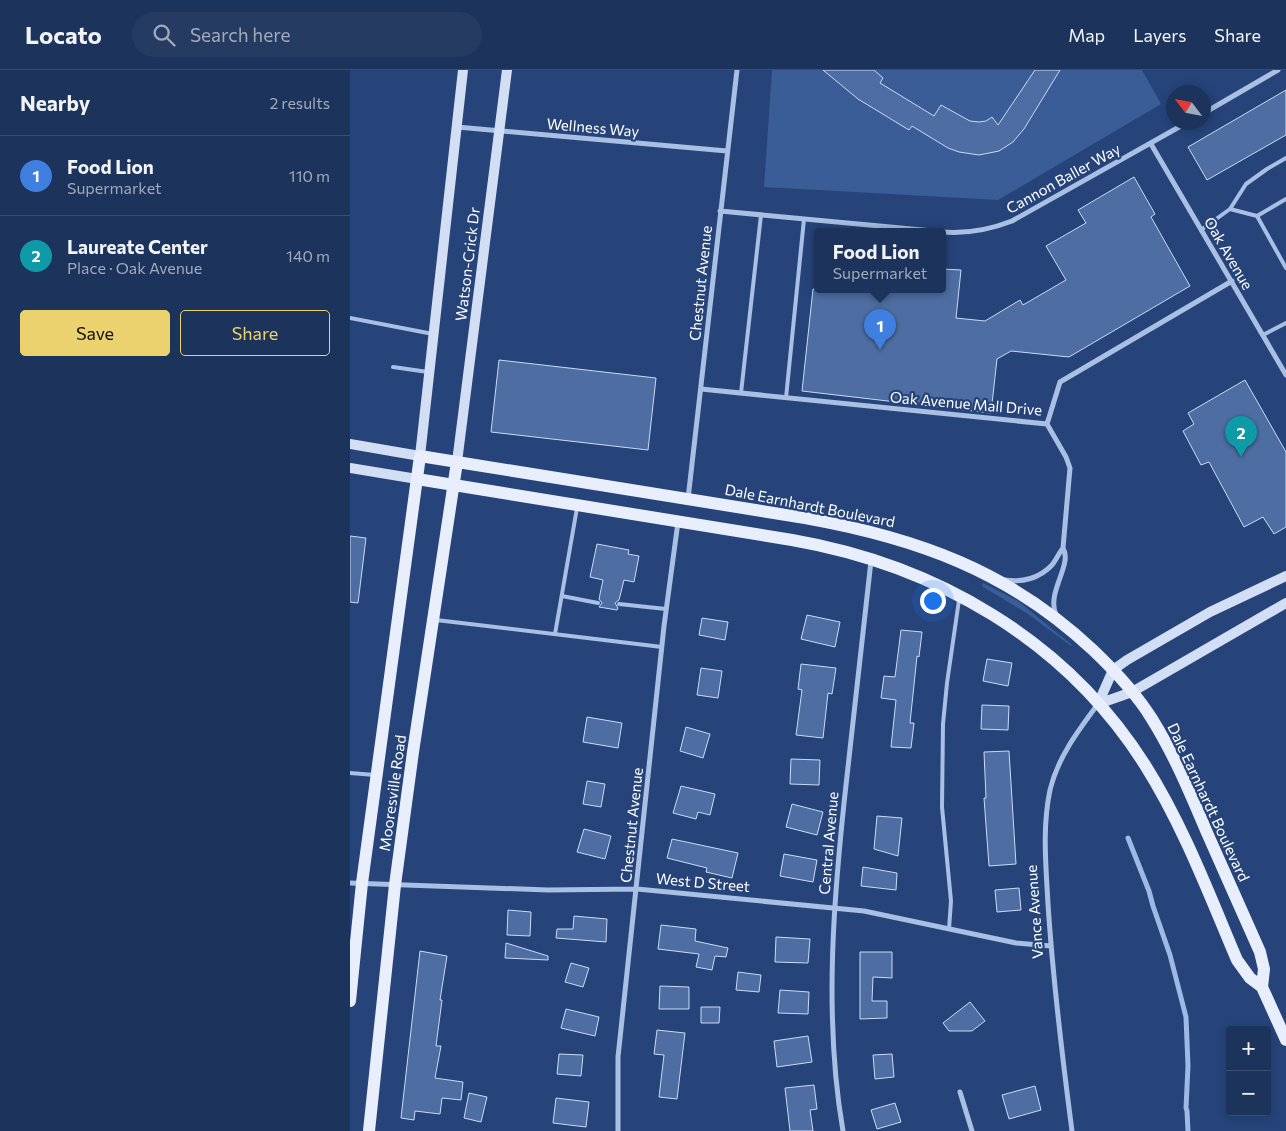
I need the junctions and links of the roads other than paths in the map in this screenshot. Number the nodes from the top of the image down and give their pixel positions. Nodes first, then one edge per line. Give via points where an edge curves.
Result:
1 (463, 70) edge
2 (507, 70) edge
3 (737, 70) edge
4 (1278, 70) edge
5 (1211, 109) edge
6 (457, 127) junction
7 (1175, 130) edge
8 (499, 132) junction
9 (1151, 144) junction
10 (727, 151) junction
11 (1286, 158) edge
12 (1286, 199) edge
13 (1230, 209) junction
14 (720, 211) junction
15 (761, 215) junction
16 (1257, 216) junction
17 (804, 219) junction
18 (901, 228) edge
19 (1201, 230) junction
20 (946, 232) edge
21 (1286, 268) edge
22 (1232, 281) junction
23 (350, 318) edge
24 (1286, 323) edge
25 (433, 334) junction
26 (1263, 335) junction
27 (393, 367) dead end
28 (429, 372) junction
29 (1286, 375) edge
30 (701, 389) junction
31 (741, 393) junction
32 (786, 398) junction
33 (1048, 424) junction
34 (350, 444) edge
35 (420, 456) junction
36 (457, 462) junction
37 (350, 468) edge
38 (417, 479) junction
39 (454, 485) junction
40 (688, 499) junction
41 (577, 505) junction
42 (678, 522) junction
43 (1063, 548) junction
44 (871, 558) junction
45 (1286, 576) edge
46 (995, 578) junction
47 (960, 595) junction
48 (562, 596) junction
49 (598, 602) dead end
50 (1286, 603) edge
51 (619, 604) dead end
52 (666, 609) junction
53 (434, 620) junction
54 (1062, 623) junction
55 (555, 634) junction
56 (662, 647) junction
57 (1113, 670) junction
58 (1132, 692) junction
59 (1098, 704) junction
60 (350, 773) edge
61 (377, 775) junction
62 (356, 883) edge
63 (395, 885) junction
64 (637, 888) junction
65 (835, 907) junction
66 (949, 929) junction
67 (1051, 946) junction
68 (1262, 987) junction
69 (350, 1001) edge
70 (1286, 1040) edge
71 (960, 1092) dead end
72 (369, 1131) edge
73 (618, 1131) edge
74 (843, 1131) edge
75 (972, 1131) edge
76 (1072, 1131) edge

1 - 6 main road, Watson-Crick Dr
2 - 8 main road, Watson-Crick Dr
3 - 10 street, Chestnut Avenue
4 - 5 street
6 - 8 street, Wellness Way
6 - 25 main road, Watson-Crick Dr
7 - 9 street, Cannon Baller Way
8 - 10 street, Wellness Way
8 - 36 main road, Watson-Crick Dr
9 - 19 street, Oak Avenue
9 - 20 street, Cannon Baller Way via 1012,221 976,232
10 - 14 street, Chestnut Avenue
11 - 13 lane via 1246,184
12 - 16 lane
13 - 16 lane
13 - 19 lane
14 - 15 street
14 - 30 street, Chestnut Avenue
15 - 17 street
15 - 31 lane
16 - 21 lane
17 - 18 street
17 - 32 lane
19 - 22 street, Oak Avenue
22 - 26 street, Oak Avenue
22 - 33 street, Oak Avenue Mall Drive via 1060,382
23 - 25 lane
24 - 26 lane
25 - 28 main road, Watson-Crick Dr
26 - 29 street, Oak Avenue
27 - 28 lane
28 - 35 main road, Watson-Crick Dr
30 - 31 street, Oak Avenue Mall Drive
30 - 40 street, Chestnut Avenue
31 - 32 street, Oak Avenue Mall Drive
32 - 33 street, Oak Avenue Mall Drive
33 - 43 street via 1070,468
34 - 35 main road, Dale Earnhardt Boulevard
35 - 36 main road, Dale Earnhardt Boulevard
35 - 38 main road, Mooresville Road
36 - 39 main road, Mooresville Road
36 - 40 main road, Dale Earnhardt Boulevard
37 - 38 main road, Dale Earnhardt Boulevard
38 - 39 main road, Dale Earnhardt Boulevard
38 - 61 main road, Mooresville Road
39 - 41 main road, Dale Earnhardt Boulevard
39 - 53 main road, Mooresville Road
40 - 46 main road, Dale Earnhardt Boulevard via 881,534 943,555
41 - 42 main road, Dale Earnhardt Boulevard
41 - 48 lane
42 - 44 main road, Dale Earnhardt Boulevard via 804,542
42 - 52 street, Chestnut Avenue
43 - 46 street via 1053,563 1035,577 1018,581
43 - 54 street via 1065,559 1053,602
44 - 47 main road, Dale Earnhardt Boulevard
44 - 65 street, Central Avenue via 840,834
45 - 57 main road via 1203,616
46 - 54 main road, Dale Earnhardt Boulevard
47 - 59 main road, Dale Earnhardt Boulevard via 1032,642
47 - 66 lane via 943,724 942,807 951,902
48 - 49 lane
48 - 55 lane
50 - 58 main road
51 - 52 lane
52 - 56 street, Chestnut Avenue
53 - 55 lane
53 - 63 main road, Mooresville Road
54 - 57 main road, Dale Earnhardt Boulevard
55 - 56 lane
56 - 64 street, Chestnut Avenue
57 - 58 main road, Dale Earnhardt Boulevard
57 - 59 main road, Vance Avenue
58 - 59 main road
58 - 68 main road, Dale Earnhardt Boulevard via 1173,756 1260,952 1264,969
59 - 67 street, Vance Avenue via 1069,744 1050,790 1044,834
59 - 68 main road, Dale Earnhardt Boulevard via 1128,740 1156,782 1237,960 1250,978
60 - 61 lane
61 - 62 main road, Mooresville Road
62 - 63 street, West D Street
62 - 69 main road, Mooresville Road
63 - 64 street, West D Street via 548,890
63 - 72 main road, Mooresville Road
64 - 65 street, West D Street
64 - 73 street, Chestnut Avenue via 618,1057
65 - 66 street, West D Street
65 - 74 street, Central Avenue via 834,1033
66 - 67 street, West D Street via 1016,943
67 - 76 street, Vance Avenue
68 - 70 main road, Dale Earnhardt Boulevard
71 - 75 street

